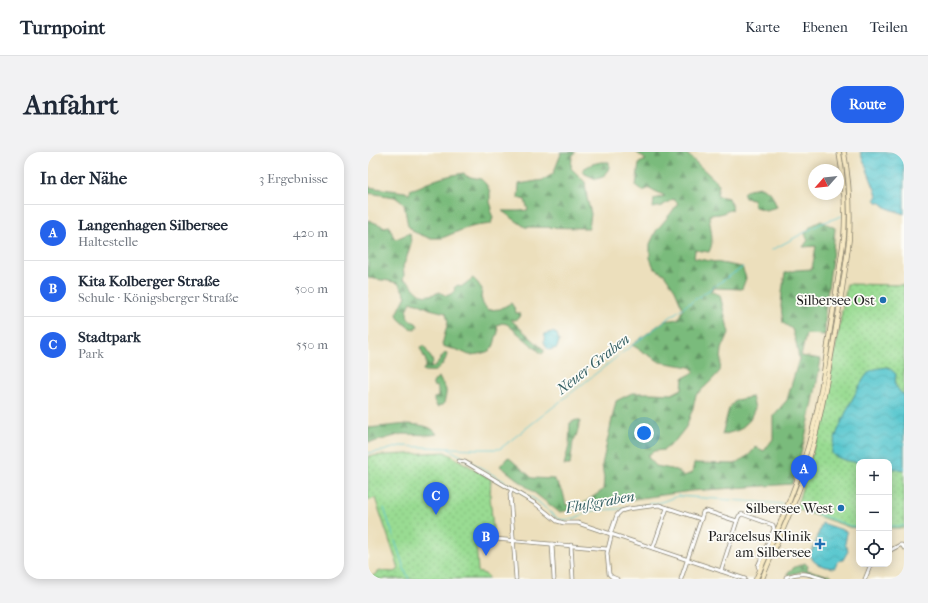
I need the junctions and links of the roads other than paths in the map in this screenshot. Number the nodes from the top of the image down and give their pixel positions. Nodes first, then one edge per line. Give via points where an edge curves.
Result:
1 (839, 152) edge
2 (844, 152) edge
3 (459, 461) dead end
4 (512, 489) junction
5 (667, 508) junction
6 (701, 519) junction
7 (737, 521) junction
8 (611, 534) junction
9 (495, 539) dead end
10 (514, 540) junction
11 (552, 544) junction
12 (571, 545) junction
13 (653, 548) junction
14 (904, 548) edge
15 (607, 549) junction
16 (892, 549) edge
17 (687, 560) junction
18 (870, 567) edge
19 (721, 571) junction
20 (760, 571) junction
21 (785, 578) edge
22 (516, 579) edge
23 (554, 579) edge
24 (573, 579) edge
25 (617, 579) edge
26 (681, 579) edge
27 (744, 579) edge
28 (756, 579) edge
29 (762, 579) edge
30 (824, 579) edge
31 (865, 579) edge

1 - 20 main road via 844,197 844,237 819,399 801,469
2 - 29 main road via 849,238 824,400 806,470
3 - 4 street
4 - 8 street via 557,521 578,523
4 - 10 street via 510,494
5 - 6 street
5 - 8 street via 656,505 621,511 617,515
5 - 13 street
6 - 7 street via 703,512 706,511
6 - 17 street
7 - 19 street
7 - 20 street via 742,514 774,526 758,566
8 - 13 street
8 - 15 street
9 - 10 street
10 - 11 street
10 - 22 street
11 - 12 street
11 - 23 street
12 - 15 street
12 - 24 street
13 - 17 street
14 - 16 street via 900,545
15 - 25 street via 609,574
17 - 19 street
17 - 26 street
18 - 31 street
19 - 27 street
20 - 28 main road
21 - 30 street via 803,573

